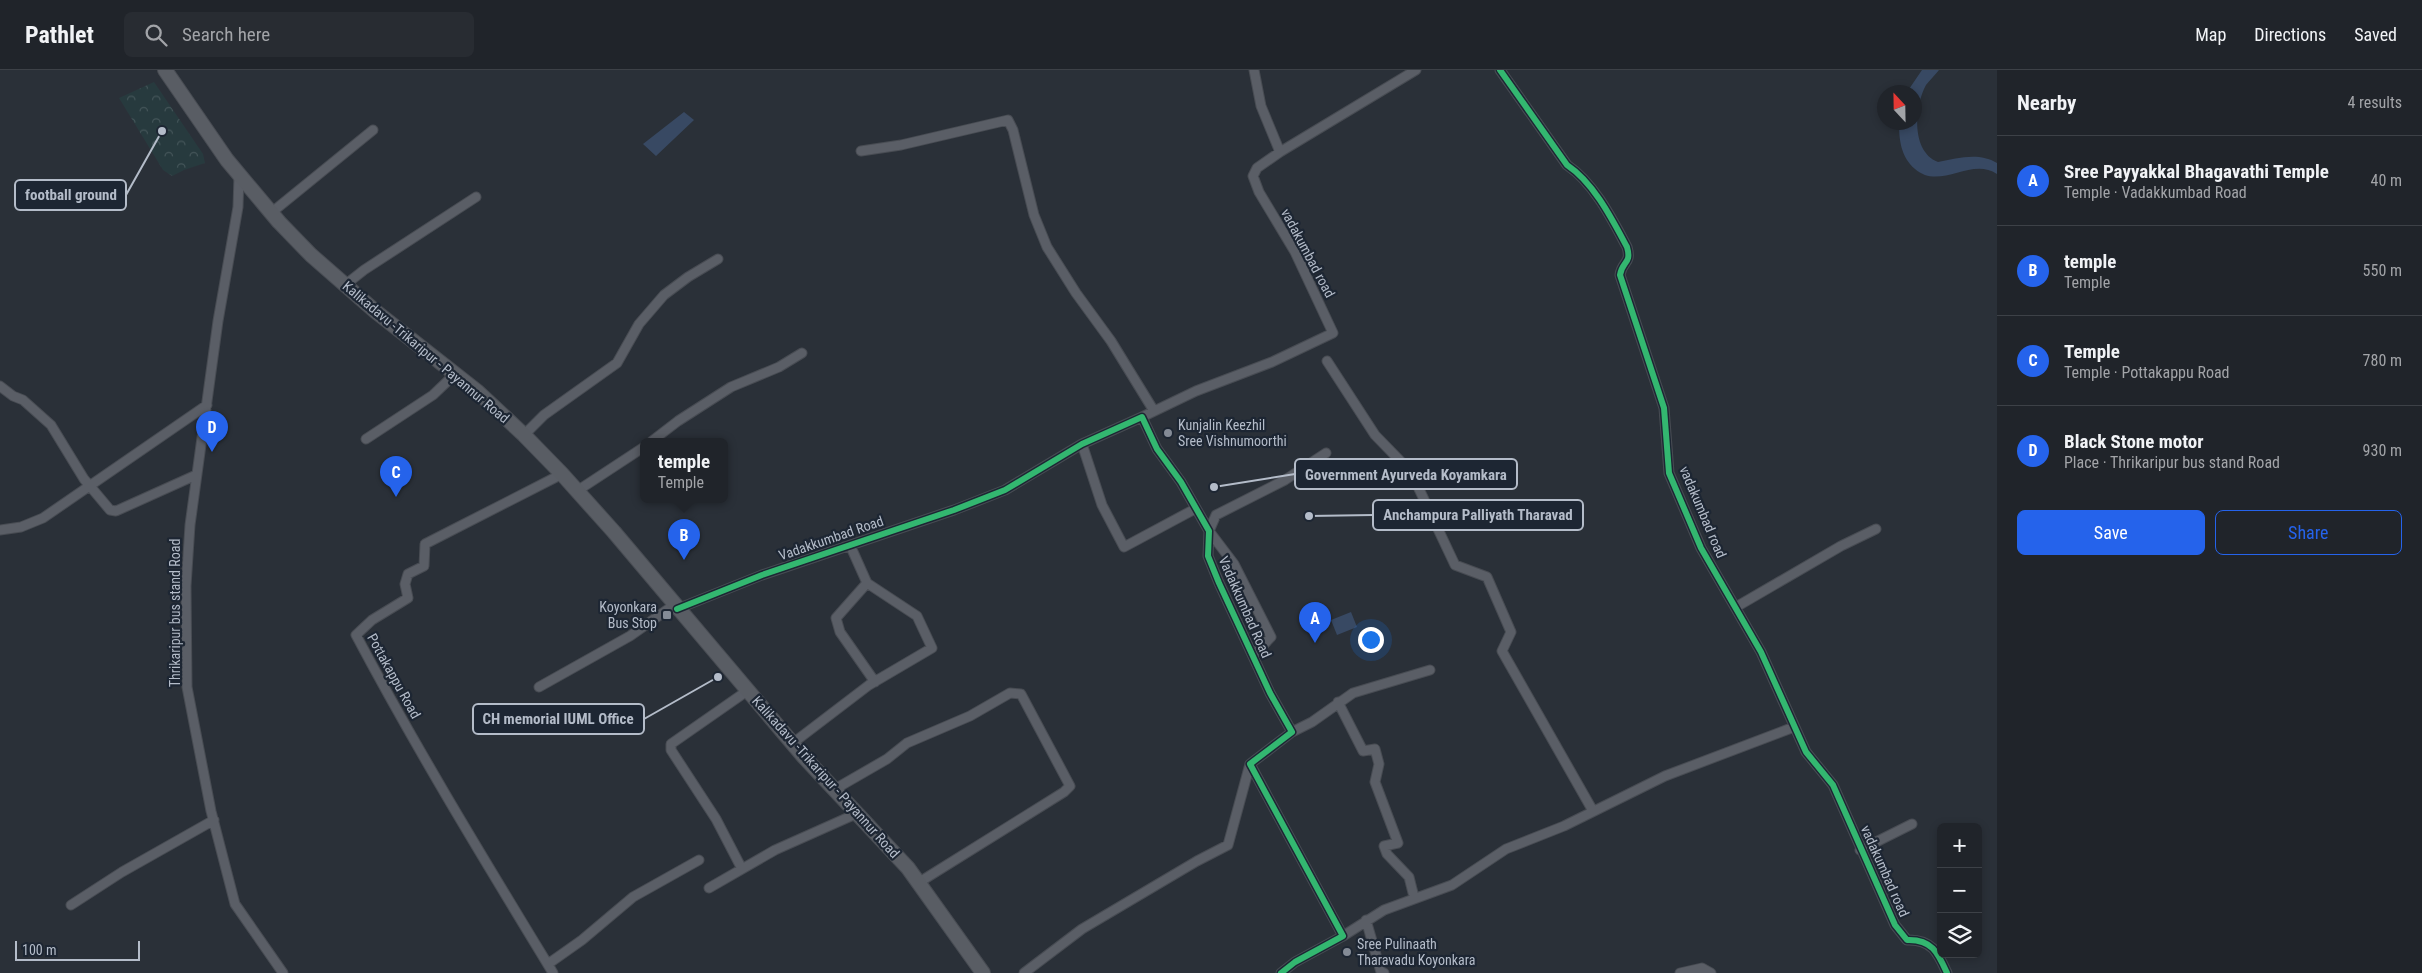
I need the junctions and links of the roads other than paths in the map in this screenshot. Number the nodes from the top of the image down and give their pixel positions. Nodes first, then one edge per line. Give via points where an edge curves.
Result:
1 (165, 70) edge
2 (1254, 70) edge
3 (1416, 70) edge
4 (1500, 70) edge
5 (373, 130) dead end
6 (861, 150) dead end
7 (1280, 152) junction
8 (239, 176) junction
9 (476, 197) dead end
10 (272, 213) junction
11 (718, 259) dead end
12 (345, 285) junction
13 (802, 353) dead end
14 (1327, 361) dead end
15 (455, 374) junction
16 (0, 386) edge
17 (207, 405) junction
18 (1154, 411) junction
19 (1142, 416) junction
20 (524, 435) junction
21 (656, 438) edge
22 (366, 439) dead end
23 (1082, 444) junction
24 (640, 450) edge
25 (1326, 453) dead end
26 (562, 474) junction
27 (196, 475) junction
28 (90, 486) junction
29 (577, 491) junction
30 (1195, 508) junction
31 (1876, 529) dead end
32 (0, 530) edge
33 (1209, 531) junction
34 (850, 545) junction
35 (867, 583) junction
36 (676, 607) junction
37 (1736, 607) junction
38 (1254, 655) junction
39 (1430, 670) dead end
40 (875, 682) junction
41 (539, 687) dead end
42 (747, 691) junction
43 (1338, 702) junction
44 (1794, 727) junction
45 (1292, 732) junction
46 (793, 743) junction
47 (1250, 764) junction
48 (835, 789) junction
49 (1593, 811) junction
50 (858, 812) junction
51 (214, 820) junction
52 (1912, 824) dead end
53 (1860, 850) junction
54 (699, 860) dead end
55 (742, 869) junction
56 (918, 883) junction
57 (709, 888) dead end
58 (1413, 893) dead end
59 (71, 905) dead end
60 (1366, 920) junction
61 (1343, 936) junction
62 (548, 964) junction
63 (283, 973) edge
64 (553, 973) edge
65 (983, 973) edge
66 (1024, 973) edge
67 (1280, 973) edge
68 (1384, 973) edge
69 (1680, 973) edge
70 (1711, 973) edge
71 (1947, 973) edge

1 - 8 main road, Kalikadavu -Trikaripur - Payannur Road
2 - 7 street via 1262,106
3 - 7 street, vadakumbad road
4 - 37 street, vadakumbad road via 1567,166 1580,174 1598,198 1627,247 1630,256 1620,275 1664,408 1669,473 1701,548
5 - 10 street
6 - 18 street via 901,145 1008,120 1034,215 1048,247
7 - 18 street, vadakumbad road via 1257,168 1253,180 1294,252 1333,333
8 - 10 main road, Kalikadavu -Trikaripur - Payannur Road
8 - 17 street, Thrikaripur bus stand Road via 238,207
9 - 12 street
10 - 12 main road, Kalikadavu -Trikaripur - Payannur Road via 311,255
11 - 20 street via 664,296 639,324 616,363 544,415
12 - 15 main road, Kalikadavu -Trikaripur - Payannur Road
13 - 21 street via 779,367 731,387
14 - 49 street via 1375,436 1411,472 1455,566 1487,577 1511,632 1502,651
15 - 20 main road, Kalikadavu -Trikaripur - Payannur Road
15 - 22 street via 433,395
16 - 28 street via 23,400 51,425
17 - 27 street, Thrikaripur bus stand Road
17 - 28 street
18 - 19 street, vadakumbad road
19 - 23 street, Vadakkumbad Road
19 - 30 street via 1157,449
20 - 26 main road, Kalikadavu -Trikaripur - Payannur Road
23 - 30 street via 1102,505 1124,547
23 - 34 street, Vadakkumbad Road via 1005,490
24 - 29 street
25 - 33 street via 1285,480 1216,516
26 - 29 main road, Kalikadavu -Trikaripur - Payannur Road
26 - 62 street, Pottakappu Road via 425,544 424,566 408,574 405,584 408,598 372,620 356,635 467,834
27 - 28 street via 116,511 110,510
27 - 51 street, Thrikaripur bus stand Road via 186,586 187,687
28 - 32 street via 29,525
29 - 36 main road, Kalikadavu -Trikaripur - Payannur Road
30 - 33 street
31 - 37 street
33 - 38 street, Vadakkumbad Road via 1208,556
33 - 38 street via 1234,564 1271,637
34 - 35 street
34 - 36 street, Vadakkumbad Road
35 - 40 street via 836,618 840,632
35 - 40 street via 916,616 932,648
36 - 41 street, Vadakkumbad Road
36 - 42 main road, Kalikadavu -Trikaripur - Payannur Road
37 - 44 street, vadakumbad road via 1761,652
38 - 45 street, Vadakkumbad Road
39 - 43 street via 1353,694
40 - 46 street
42 - 46 main road, Kalikadavu -Trikaripur - Payannur Road
42 - 55 street via 670,744
43 - 45 street via 1312,722
43 - 58 street via 1363,751 1374,749 1379,764 1375,782 1398,843 1384,846 1387,854 1408,877
44 - 49 street via 1665,776
44 - 53 street, vadakumbad road via 1806,752 1833,785
45 - 47 street
46 - 48 main road, Kalikadavu -Trikaripur - Payannur Road
47 - 61 street
47 - 66 street via 1228,845 1082,929
48 - 50 main road, Kalikadavu -Trikaripur - Payannur Road
48 - 56 street via 887,759 907,743 970,716 1010,693 1020,694 1070,786
49 - 60 street via 1506,849 1452,885 1404,901
50 - 55 street via 788,843
50 - 56 main road, Kalikadavu -Trikaripur - Payannur Road
51 - 59 street
51 - 63 street, Thrikaripur bus stand Road via 235,904
52 - 53 street
53 - 71 street, vadakumbad road via 1901,934 1907,940 1916,940 1936,951
54 - 62 street via 633,898
55 - 57 street
56 - 65 main road, Kalikadavu -Trikaripur - Payannur Road
60 - 61 street
60 - 68 street via 1372,947
61 - 67 street
62 - 64 street, Pottakappu Road
69 - 70 street via 1702,968

